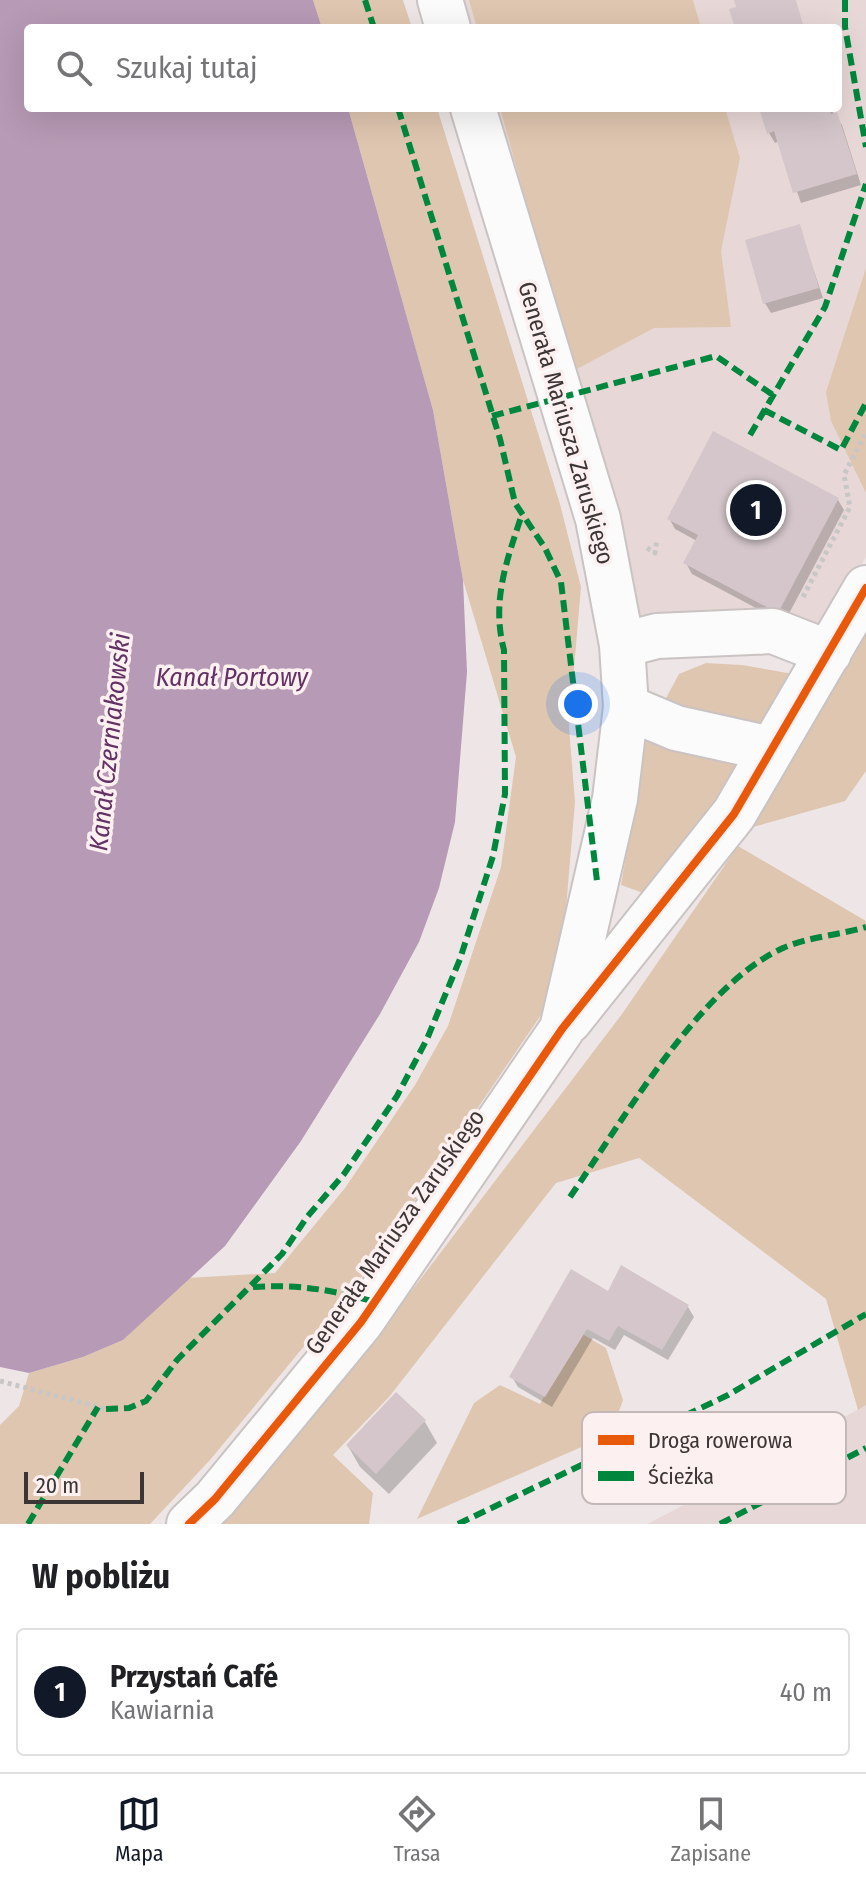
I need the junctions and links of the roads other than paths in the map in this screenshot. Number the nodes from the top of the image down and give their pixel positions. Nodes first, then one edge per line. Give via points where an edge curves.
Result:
1 (440, 0) edge
2 (447, 24) edge
3 (474, 112) edge
4 (866, 588) edge
5 (622, 645) junction
6 (829, 653) junction
7 (626, 707) junction
8 (771, 749) junction
9 (562, 1029) junction
10 (189, 1524) edge

1 - 2 lane
3 - 5 lane, Generała Mariusza Zaruskiego via 598,519
4 - 6 lane
5 - 6 lane via 657,636 773,631
5 - 7 lane, Generała Mariusza Zaruskiego
6 - 8 lane
7 - 8 lane via 676,728
7 - 9 lane, Generała Mariusza Zaruskiego via 615,799
8 - 9 lane via 734,814
9 - 10 lane, Generała Mariusza Zaruskiego via 361,1322

